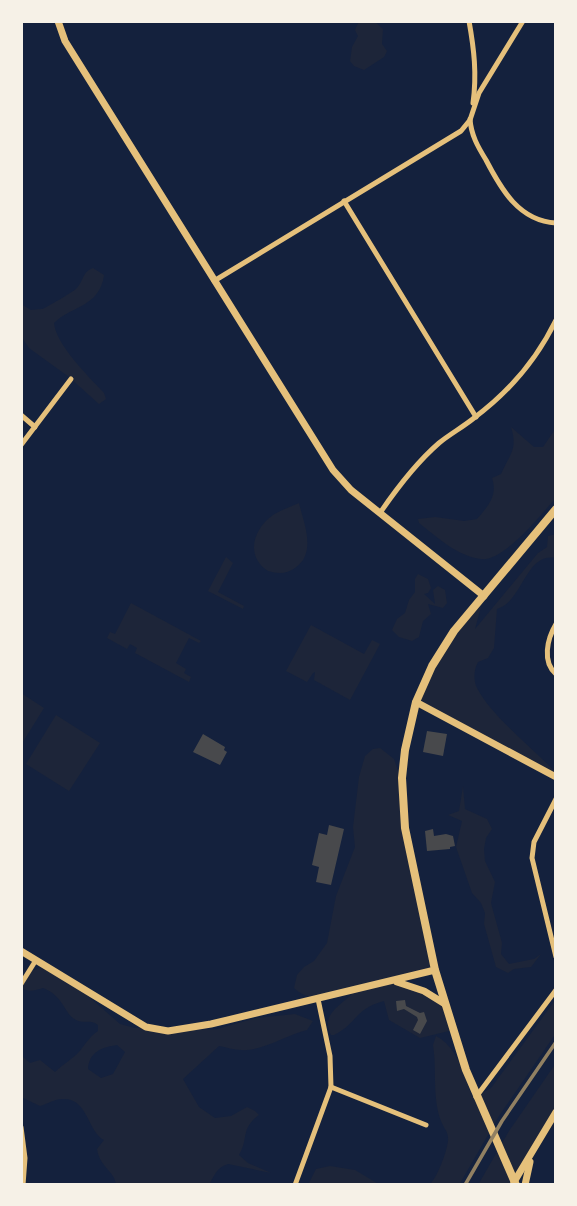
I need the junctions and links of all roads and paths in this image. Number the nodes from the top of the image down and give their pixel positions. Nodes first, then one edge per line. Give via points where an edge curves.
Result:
1 (58, 21) edge
2 (469, 21) edge
3 (523, 21) edge
4 (470, 120) junction
5 (344, 201) junction
6 (556, 223) edge
7 (214, 281) junction
8 (556, 320) edge
9 (71, 379) dead end
10 (21, 415) edge
11 (476, 417) junction
12 (35, 426) junction
13 (21, 445) edge
14 (556, 509) edge
15 (380, 513) junction
16 (484, 596) junction
17 (556, 624) edge
18 (553, 636) edge
19 (556, 674) edge
20 (416, 702) junction
21 (556, 777) edge
22 (556, 799) edge
23 (21, 951) edge
24 (556, 957) edge
25 (36, 960) junction
26 (435, 970) junction
27 (393, 981) junction
28 (21, 984) edge
29 (556, 990) edge
30 (318, 999) junction
31 (445, 1004) junction
32 (331, 1087) junction
33 (476, 1097) junction
34 (556, 1112) edge
35 (426, 1125) dead end
36 (21, 1127) edge
37 (531, 1155) junction
38 (22, 1183) edge
39 (515, 1183) edge
40 (295, 1185) edge
41 (525, 1185) edge

1 - 7 street via 65,41
2 - 4 street via 476,81
3 - 4 street via 480,93
4 - 5 street via 457,133
4 - 6 street via 472,134 505,194 535,219
5 - 7 street
5 - 11 street
7 - 15 street via 333,470
8 - 11 street via 513,384
9 - 12 street
10 - 12 street
11 - 15 street via 432,451
12 - 13 street
14 - 16 main road
15 - 16 street
16 - 20 main road via 454,631
17 - 18 street
18 - 19 street via 548,664
20 - 21 street
20 - 26 main road via 405,750 403,803
22 - 24 street via 531,858
23 - 25 street
25 - 28 street
25 - 30 street via 158,1030 180,1030
26 - 27 street
26 - 31 main road
27 - 30 street
27 - 31 street
29 - 33 street
30 - 32 street via 330,1056
31 - 33 main road
32 - 35 street
32 - 40 street
33 - 39 main road
34 - 37 street
36 - 38 street
37 - 39 street
37 - 41 street

